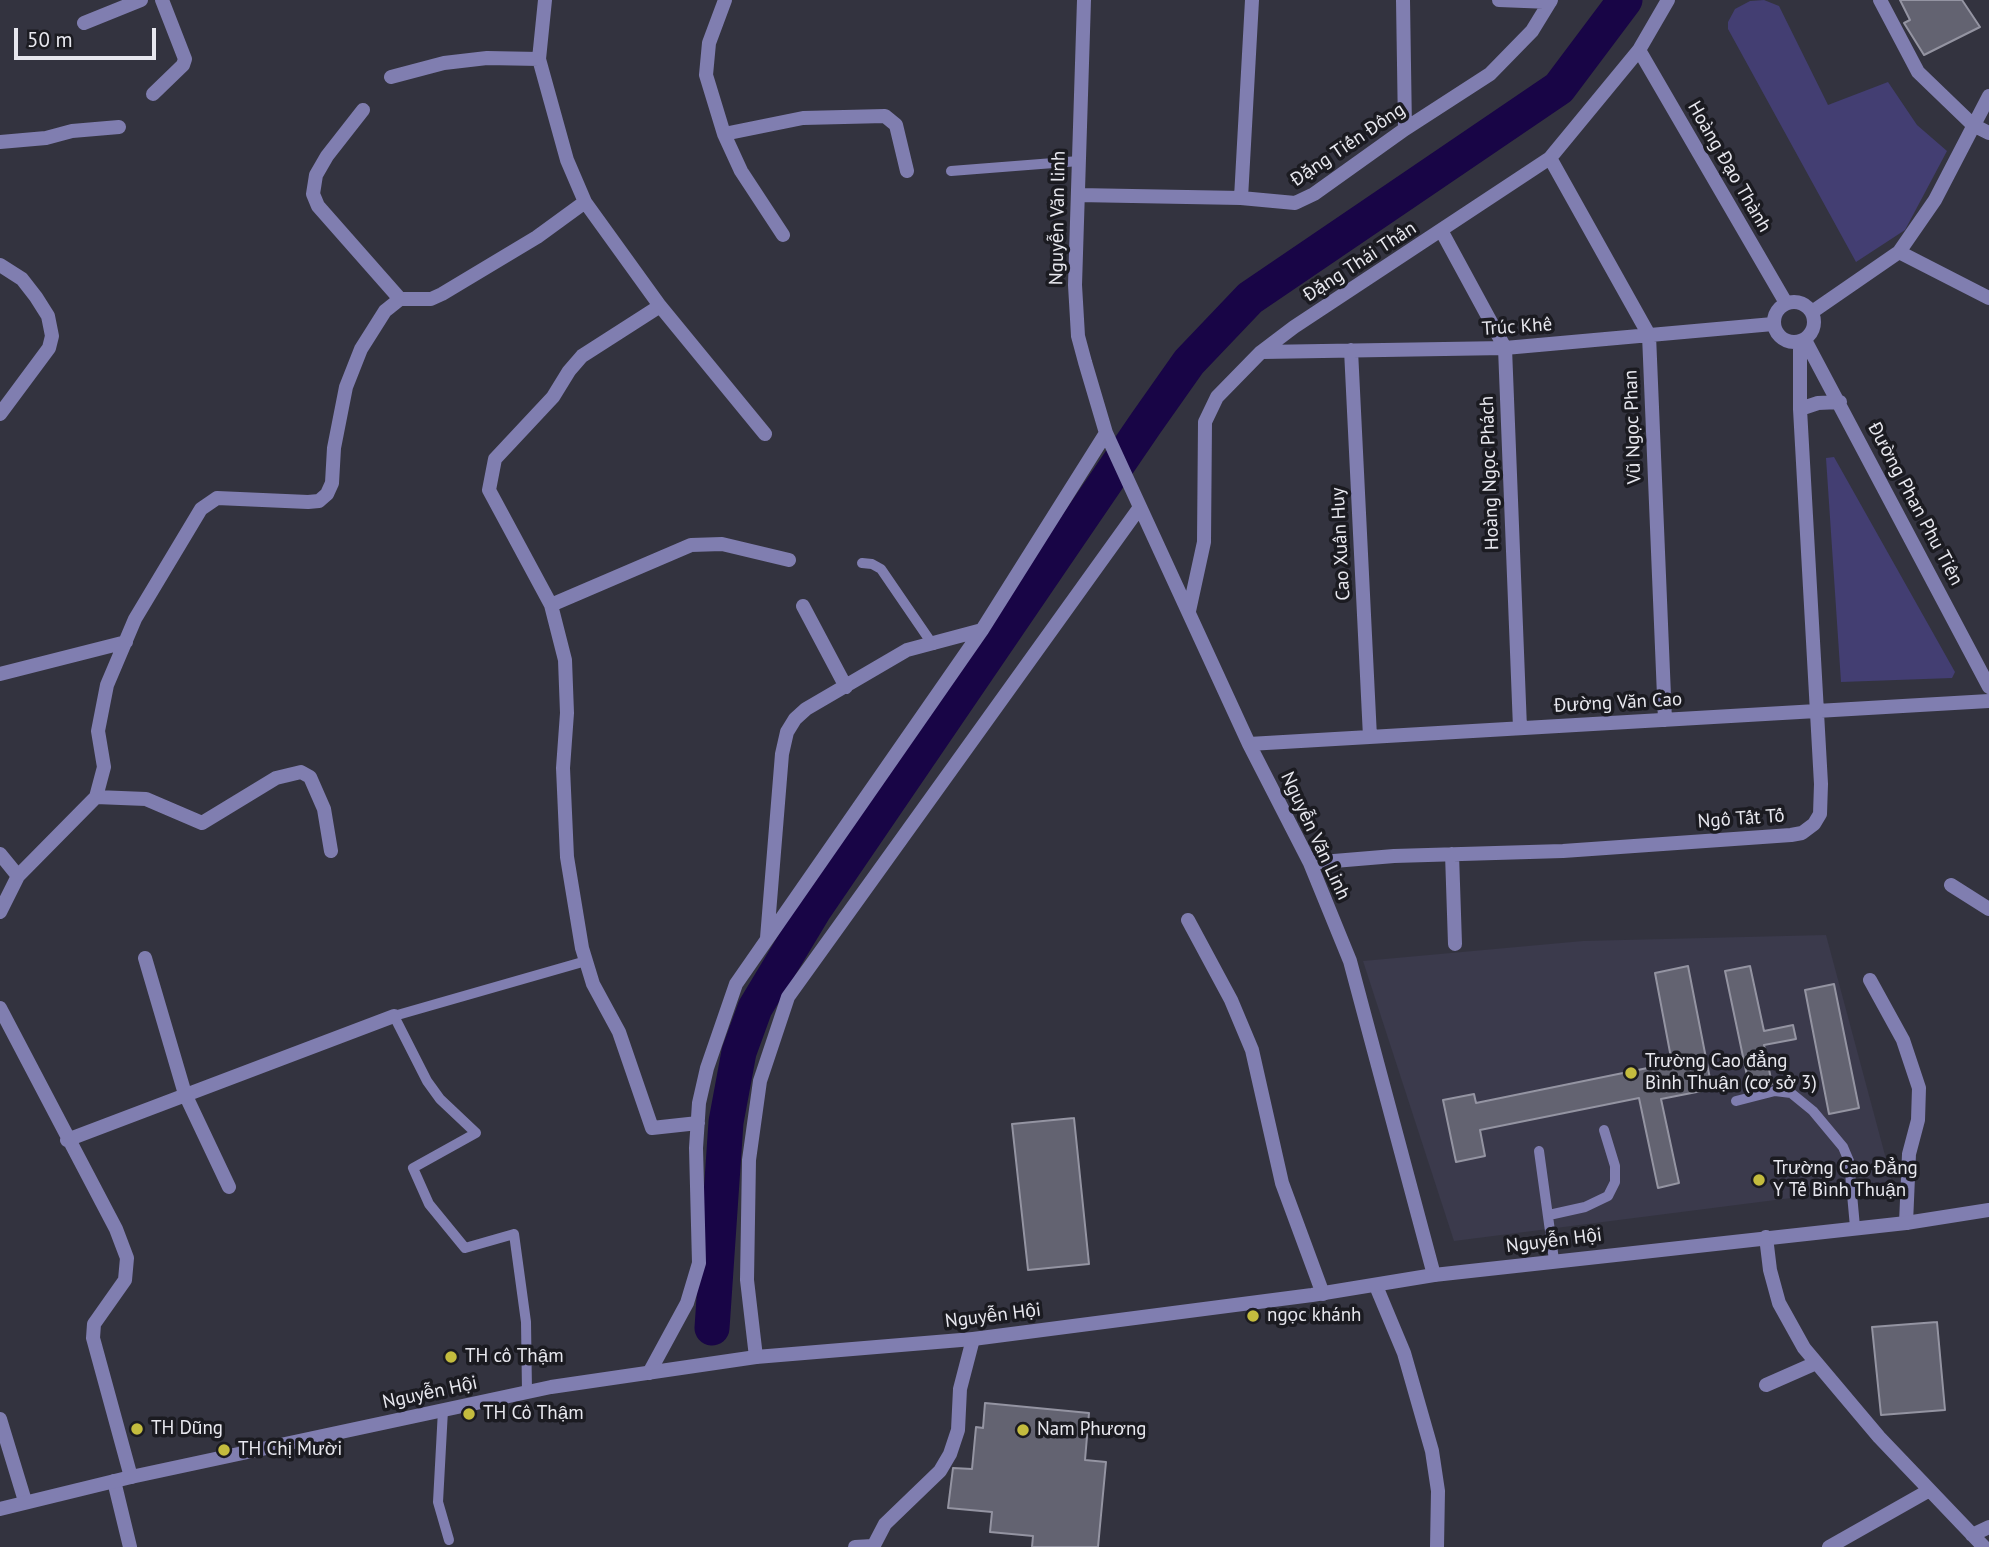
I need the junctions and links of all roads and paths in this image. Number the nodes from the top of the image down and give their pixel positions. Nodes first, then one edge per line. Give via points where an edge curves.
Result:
1 (141, 0) edge
2 (162, 0) edge
3 (545, 0) edge
4 (725, 0) edge
5 (1084, 0) edge
6 (1252, 0) edge
7 (1403, 0) edge
8 (1499, 0) edge
9 (1668, 0) edge
10 (1880, 0) edge
11 (1550, 1) edge
12 (84, 23) dead end
13 (1639, 50) junction
14 (539, 59) junction
15 (391, 77) dead end
16 (153, 94) dead end
17 (1989, 96) edge
18 (363, 110) dead end
19 (1973, 125) junction
20 (119, 127) dead end
21 (1405, 129) junction
22 (1989, 133) edge
23 (724, 134) junction
24 (0, 142) edge
25 (1550, 159) junction
26 (1079, 161) junction
27 (906, 171) dead end
28 (951, 171) dead end
29 (1078, 195) junction
30 (1241, 198) junction
31 (585, 202) junction
32 (1442, 232) junction
33 (783, 235) dead end
34 (1899, 252) junction
35 (0, 265) edge
36 (1989, 298) edge
37 (400, 299) junction
38 (1786, 303) junction
39 (660, 306) junction
40 (1812, 312) junction
41 (1773, 324) junction
42 (1648, 335) junction
43 (1802, 341) junction
44 (1505, 348) junction
45 (1351, 350) junction
46 (1261, 352) junction
47 (1839, 402) junction
48 (1800, 409) junction
49 (0, 415) edge
50 (1106, 433) junction
51 (765, 434) dead end
52 (1140, 508) junction
53 (789, 560) dead end
54 (862, 563) dead end
55 (551, 605) junction
56 (803, 606) dead end
57 (1189, 611) junction
58 (982, 630) junction
59 (126, 642) junction
60 (933, 645) junction
61 (0, 674) edge
62 (845, 687) junction
63 (1989, 687) edge
64 (1989, 701) edge
65 (1817, 711) junction
66 (1665, 720) junction
67 (1520, 728) junction
68 (1370, 737) junction
69 (1249, 744) junction
70 (96, 797) junction
71 (331, 851) dead end
72 (0, 854) edge
73 (1452, 854) junction
74 (1310, 863) junction
75 (18, 876) junction
76 (1951, 886) dead end
77 (1989, 909) edge
78 (0, 912) edge
79 (1188, 920) dead end
80 (767, 940) junction
81 (1455, 944) dead end
82 (145, 958) dead end
83 (586, 961) junction
84 (1870, 980) dead end
85 (0, 1008) edge
86 (394, 1016) junction
87 (185, 1094) junction
88 (1737, 1101) dead end
89 (698, 1123) junction
90 (1604, 1129) dead end
91 (66, 1140) junction
92 (1539, 1151) dead end
93 (229, 1187) dead end
94 (1989, 1210) edge
95 (1549, 1215) junction
96 (1906, 1223) junction
97 (1855, 1227) junction
98 (1766, 1237) junction
99 (1554, 1261) junction
100 (1434, 1275) junction
101 (1376, 1286) junction
102 (1323, 1294) junction
103 (973, 1339) junction
104 (756, 1357) junction
105 (1815, 1363) junction
106 (649, 1373) junction
107 (1766, 1385) dead end
108 (527, 1392) junction
109 (443, 1410) junction
110 (0, 1419) edge
111 (131, 1477) junction
112 (114, 1481) junction
113 (1928, 1491) junction
114 (25, 1501) junction
115 (3, 1505) edge
116 (1989, 1527) edge
117 (1972, 1535) junction
118 (449, 1540) dead end
119 (873, 1546) edge
120 (130, 1547) edge
121 (855, 1547) edge
122 (1437, 1547) edge
123 (1829, 1547) edge
124 (1984, 1547) edge

1 - 12 street
2 - 16 street via 185,59
3 - 14 street
4 - 23 street via 706,60 706,75
5 - 26 street, Nguyễn Văn linh
6 - 30 street
7 - 21 street
8 - 11 street
9 - 13 street, Đặng Thái Thân
10 - 19 street via 1918,72
11 - 21 street, Đặng Tiến Đông via 1526,38 1490,74
13 - 25 street, Đặng Thái Thân
13 - 38 street, Hoàng Đạo Thành
14 - 15 street via 454,62
14 - 31 street via 567,160
17 - 19 street
18 - 37 street via 327,156 313,194 318,206
19 - 22 street
19 - 34 street via 1935,200
20 - 24 street
21 - 30 street, Đặng Tiến Đông via 1296,203
23 - 27 street via 803,118 885,117 896,125
23 - 33 street via 741,171
25 - 32 street, Đặng Thái Thân
25 - 42 street, Vũ Ngọc Phan
26 - 28 lane
26 - 29 street, Nguyễn Văn linh
29 - 30 street, Đặng Tiến Đông
29 - 50 street, Nguyễn Văn linh via 1078,335
31 - 37 street via 442,294 431,299
31 - 39 street
32 - 44 street, Hoàng Ngọc Phách
32 - 46 street, Đặng Thái Thân
34 - 36 street
34 - 40 street
35 - 49 street via 22,279 36,297 48,316 52,336 49,348
37 - 59 street via 370,332 352,369 327,494 308,502 227,497 209,502 135,619
38 - 40 street via 1802,303
38 - 41 street via 1775,313
39 - 51 street
39 - 55 street via 582,356 552,397 495,459 489,490
40 - 43 street via 1814,327
41 - 42 street, Trúc Khê
41 - 43 street via 1779,336 1792,343
42 - 44 street, Trúc Khê
42 - 66 street, Vũ Ngọc Phan
43 - 47 street, Đường Phan Phu Tiên
43 - 48 street, Ngô Tất Tố
44 - 45 street, Trúc Khê
44 - 67 street, Hoàng Ngọc Phách
45 - 46 street, Trúc Khê
45 - 68 street, Cao Xuân Huy
46 - 57 street, Đặng Thái Thân via 1217,397 1205,422 1204,542
47 - 48 street
47 - 63 street, Đường Phan Phu Tiên
48 - 65 street, Ngô Tất Tố
50 - 52 street, Nguyễn Văn Linh
50 - 58 street
52 - 57 street, Nguyễn Văn Linh
52 - 104 street via 788,997 760,1081 749,1160 747,1280
53 - 55 street via 722,544 691,545
54 - 60 lane via 881,569
55 - 83 street via 565,660 567,857
56 - 62 street
57 - 69 street, Nguyễn Văn Linh
58 - 60 street
58 - 80 street
59 - 61 street
59 - 70 street via 101,710 98,731 104,767
60 - 62 street via 907,650
62 - 80 street via 806,709 787,732
64 - 65 street, Đường Văn Cao
65 - 66 street, Đường Văn Cao
65 - 73 street, Ngô Tất Tố via 1820,814 1802,833 1563,851
66 - 67 street, Đường Văn Cao
67 - 68 street, Đường Văn Cao
68 - 69 street, Đường Văn Cao
69 - 74 street, Nguyễn Văn Linh
70 - 71 street via 146,799 202,823 276,778 301,772 310,777 324,810
70 - 75 street
72 - 75 street
73 - 74 street, Ngô Tất Tố
73 - 81 street
74 - 100 street, Nguyễn Văn Linh via 1350,961
75 - 78 street
76 - 77 street
79 - 102 street via 1252,1050 1282,1183
80 - 89 street via 736,984 707,1068
82 - 87 street
83 - 86 lane
83 - 89 street via 619,1032 652,1128
84 - 96 street via 1903,1040 1919,1088 1918,1120 1909,1154
85 - 91 street
86 - 87 street
86 - 108 lane via 427,1081 476,1133 413,1168 429,1204 465,1248 514,1234 526,1322
87 - 91 street
87 - 93 street
88 - 97 lane via 1775,1091 1791,1093 1813,1111 1849,1161
89 - 106 street via 699,1263 687,1303
90 - 95 lane via 1615,1166 1615,1182 1608,1196 1586,1207
91 - 111 street via 116,1229 127,1258 125,1280 94,1324 93,1338
92 - 95 lane
94 - 96 street, Nguyễn Hội
95 - 99 lane
96 - 97 street, Nguyễn Hội
97 - 98 street, Nguyễn Hội
98 - 99 street, Nguyễn Hội
98 - 105 street via 1779,1303
99 - 100 street, Nguyễn Hội
100 - 101 street, Nguyễn Hội
101 - 102 street, Nguyễn Hội
101 - 122 street via 1404,1353 1432,1451 1438,1491
102 - 103 street, Nguyễn Hội
103 - 104 street, Nguyễn Hội
103 - 119 street via 950,1454 940,1471 885,1524
104 - 106 street, Nguyễn Hội
105 - 107 street
105 - 113 street
106 - 108 street, Nguyễn Hội
108 - 109 street, Nguyễn Hội
109 - 111 street, Nguyễn Hội
109 - 118 lane via 438,1502
110 - 114 street
111 - 112 street, Nguyễn Hội
112 - 114 street, Nguyễn Hội
112 - 120 street
113 - 117 street
113 - 123 street
114 - 115 street, Nguyễn Hội
116 - 117 street
117 - 124 street
119 - 121 street

